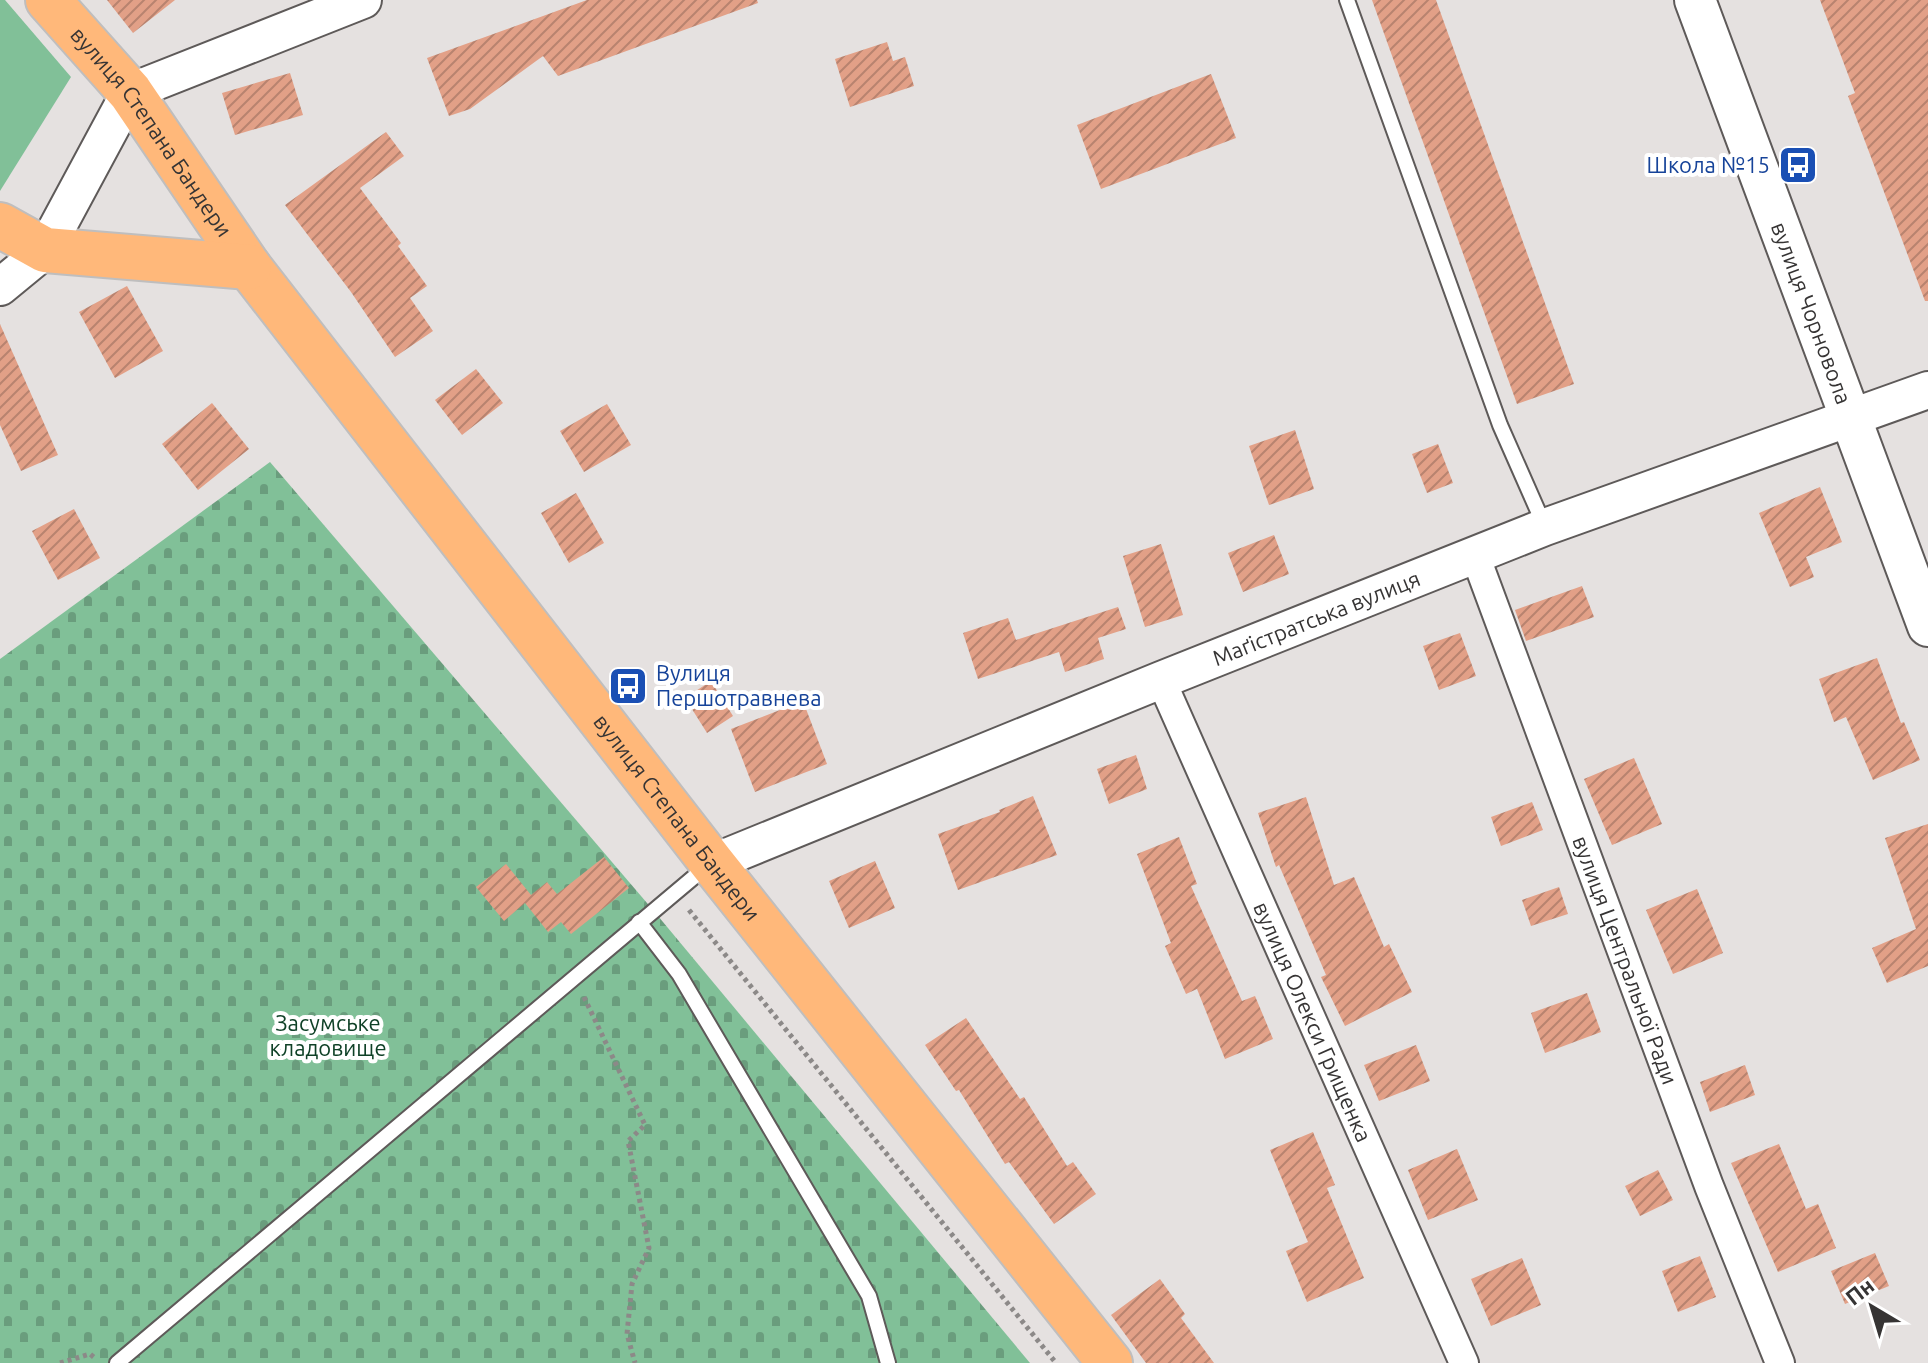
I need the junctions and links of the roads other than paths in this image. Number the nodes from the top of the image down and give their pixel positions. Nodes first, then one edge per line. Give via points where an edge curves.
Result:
1 (48, 0) edge
2 (363, 0) edge
3 (1347, 0) edge
4 (1695, 0) edge
5 (130, 92) junction
6 (0, 225) edge
7 (45, 250) junction
8 (249, 267) junction
9 (0, 287) edge
10 (1928, 390) edge
11 (1851, 417) junction
12 (1545, 527) junction
13 (1475, 555) junction
14 (1928, 626) edge
15 (1161, 680) junction
16 (712, 863) junction
17 (639, 922) junction
18 (117, 1363) edge
19 (888, 1363) edge
20 (1110, 1363) edge
21 (1464, 1363) edge
22 (1780, 1363) edge

1 - 5 main road, вулиця Степана Бандери
2 - 5 street
3 - 12 lane via 1500,425
4 - 11 main road, вулиця Чорновола
5 - 7 street
5 - 8 main road, вулиця Степана Бандери
6 - 7 main road, вулиця Степана Бандери
7 - 8 main road, вулиця Степана Бандери
7 - 9 street
8 - 16 main road, вулиця Степана Бандери
10 - 11 street, Маґістратська вулиця
11 - 12 street, Маґістратська вулиця
11 - 14 main road, вулиця Чорновола
12 - 13 street, Маґістратська вулиця
13 - 15 street, Маґістратська вулиця
13 - 22 street, вулиця Центральної Ради
15 - 16 street, Маґістратська вулиця
15 - 21 street, вулиця Олекси Грищенка
16 - 17 lane
16 - 20 main road, вулиця Степана Бандери
17 - 18 lane
17 - 19 lane via 679,974 869,1296

